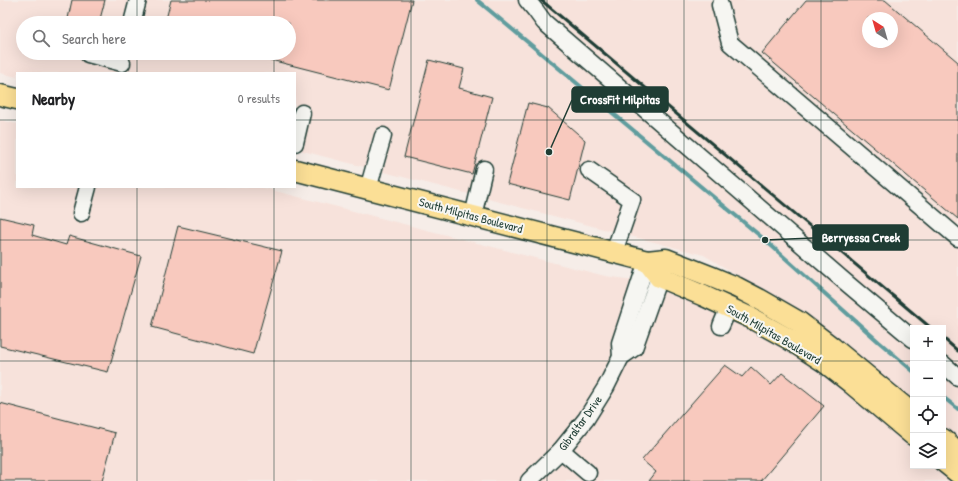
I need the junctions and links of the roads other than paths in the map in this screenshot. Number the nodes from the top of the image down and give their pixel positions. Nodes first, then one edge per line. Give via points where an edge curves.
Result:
1 (138, 0) edge
2 (527, 0) edge
3 (720, 2) edge
4 (134, 16) edge
5 (111, 60) edge
6 (122, 63) edge
7 (0, 95) edge
8 (16, 99) edge
9 (302, 113) dead end
10 (383, 136) dead end
11 (296, 139) edge
12 (484, 169) dead end
13 (296, 170) edge
14 (589, 170) dead end
15 (88, 188) edge
16 (368, 189) junction
17 (80, 213) dead end
18 (474, 216) junction
19 (958, 238) edge
20 (614, 252) junction
21 (653, 269) junction
22 (729, 307) junction
23 (721, 326) dead end
24 (910, 336) edge
25 (946, 367) edge
26 (958, 377) edge
27 (910, 412) edge
28 (911, 433) edge
29 (946, 442) edge
30 (561, 450) junction
31 (958, 452) edge
32 (946, 463) edge
33 (588, 473) dead end
34 (958, 473) edge
35 (539, 478) edge

1 - 4 street
2 - 24 street via 544,22
3 - 19 street via 730,43
5 - 6 street
7 - 8 main road
9 - 11 street
10 - 16 street
12 - 18 street
13 - 16 main road, South Milpitas Boulevard
14 - 20 street via 632,200
15 - 17 street
16 - 18 main road, South Milpitas Boulevard
18 - 20 main road, South Milpitas Boulevard
20 - 21 main road, South Milpitas Boulevard
21 - 22 main road, South Milpitas Boulevard
21 - 27 main road, South Milpitas Boulevard via 666,259 736,287 799,322
21 - 30 street, Gibraltar Drive via 620,343 621,357 606,387 586,419
22 - 23 street
22 - 28 main road, South Milpitas Boulevard via 789,339 823,361
25 - 26 street
29 - 31 main road
30 - 33 street
30 - 35 street, Gibraltar Drive
32 - 34 main road

